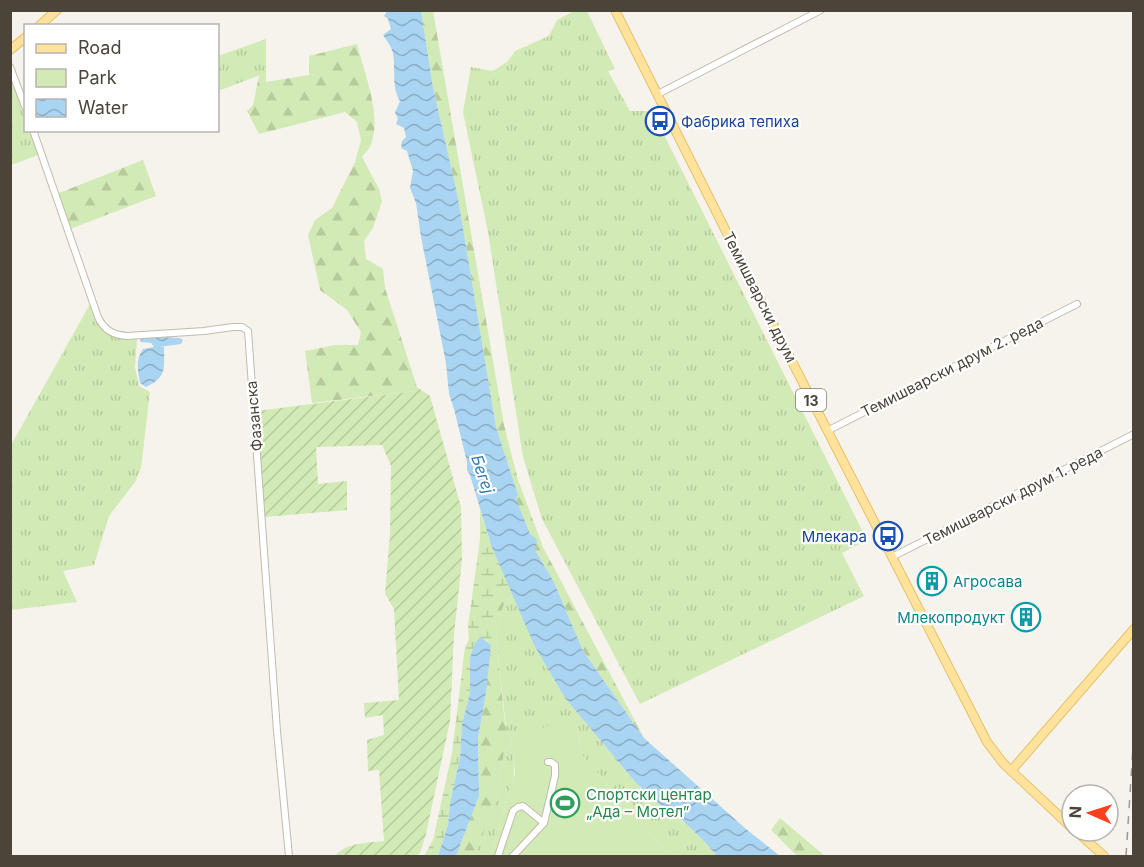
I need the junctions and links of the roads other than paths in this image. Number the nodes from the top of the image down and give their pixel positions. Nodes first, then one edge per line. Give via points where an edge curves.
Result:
1 (57, 10) edge
2 (615, 10) edge
3 (821, 10) edge
4 (41, 24) edge
5 (24, 39) edge
6 (10, 50) edge
7 (10, 67) edge
8 (658, 94) junction
9 (24, 105) edge
10 (34, 132) edge
11 (1077, 304) dead end
12 (827, 431) junction
13 (1134, 434) edge
14 (892, 557) junction
15 (1134, 629) edge
16 (548, 762) dead end
17 (1011, 771) junction
18 (1060, 817) edge
19 (544, 823) junction
20 (1089, 843) edge
21 (289, 856) edge
22 (498, 856) edge
23 (513, 856) edge
24 (1104, 856) edge

1 - 4 main road
2 - 8 main road, Темишварски друм / 13
3 - 8 street
5 - 6 main road
7 - 9 street
8 - 12 main road, Темишварски друм / 13
10 - 21 street, Фазанска via 98,317 107,330 120,336 233,327 248,331
11 - 12 street, Темишварски друм 2. реда
12 - 14 main road, Темишварски друм / 13
13 - 14 street, Темишварски друм 1. реда
14 - 17 main road, Темишварски друм / 13 via 987,742
15 - 17 main road
16 - 19 street via 555,765 555,776
17 - 18 main road, Темишварски друм
19 - 22 street via 523,806 515,808
19 - 23 street
20 - 24 main road

